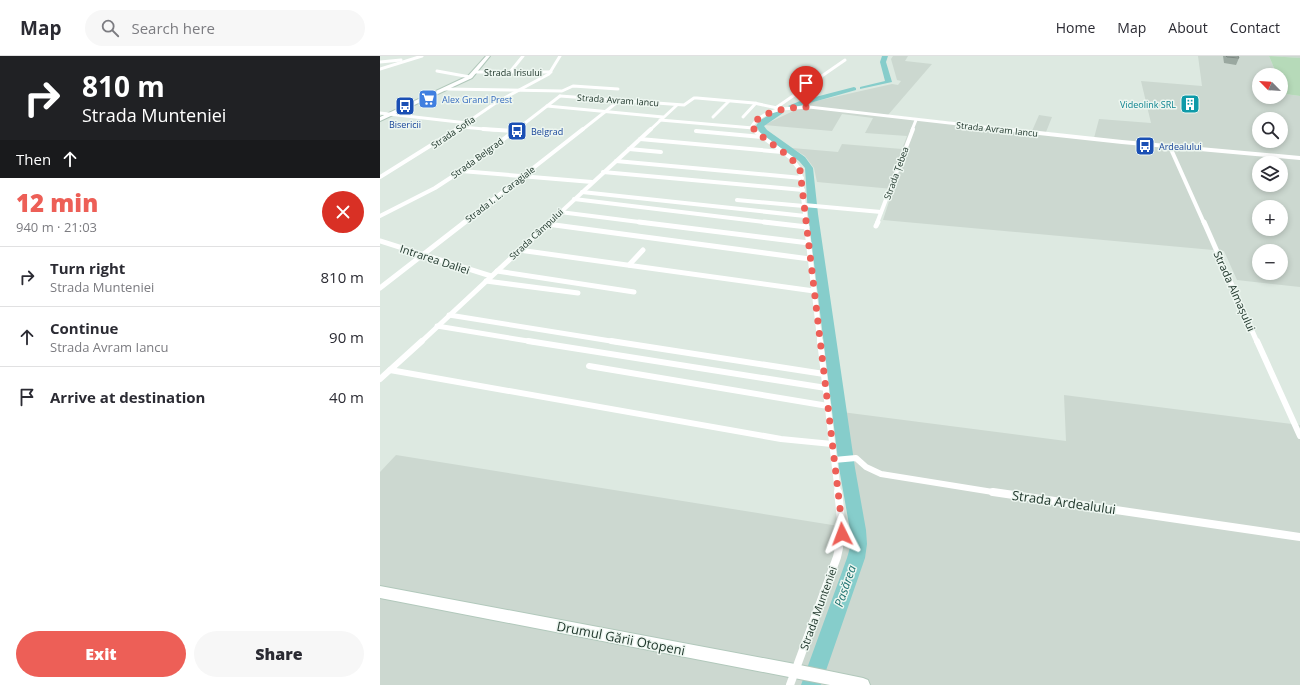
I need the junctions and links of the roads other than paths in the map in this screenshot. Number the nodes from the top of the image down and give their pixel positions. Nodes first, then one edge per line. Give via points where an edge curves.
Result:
1 (422, 56) edge
2 (488, 56) edge
3 (523, 56) edge
4 (560, 56) edge
5 (412, 59) junction
6 (845, 60) dead end
7 (380, 62) edge
8 (380, 68) edge
9 (437, 71) dead end
10 (475, 72) junction
11 (510, 72) junction
12 (551, 72) junction
13 (470, 77) junction
14 (445, 89) junction
15 (618, 89) dead end
16 (518, 90) junction
17 (560, 91) junction
18 (560, 96) junction
19 (695, 98) joint
20 (620, 100) junction
21 (729, 101) junction
22 (756, 103) junction
23 (677, 105) junction
24 (547, 106) junction
25 (780, 108) junction
26 (606, 112) junction
27 (380, 113) edge
28 (390, 115) junction
29 (713, 117) dead end
30 (743, 117) dead end
31 (662, 119) junction
32 (380, 120) edge
33 (916, 120) junction
34 (467, 123) junction
35 (462, 127) junction
36 (753, 128) junction
37 (513, 131) junction
38 (696, 131) dead end
39 (762, 136) junction
40 (640, 139) junction
41 (1170, 147) junction
42 (629, 149) junction
43 (661, 152) dead end
44 (783, 152) junction
45 (1300, 158) edge
46 (616, 161) junction
47 (461, 170) junction
48 (603, 172) junction
49 (524, 176) junction
50 (380, 177) edge
51 (802, 178) junction
52 (592, 182) junction
53 (803, 190) junction
54 (582, 192) junction
55 (574, 199) junction
56 (737, 200) dead end
57 (806, 205) junction
58 (560, 212) junction
59 (881, 212) junction
60 (380, 216) edge
61 (805, 216) junction
62 (547, 224) junction
63 (876, 226) dead end
64 (807, 227) junction
65 (380, 241) edge
66 (809, 243) junction
67 (519, 250) junction
68 (643, 250) dead end
69 (423, 254) junction
70 (810, 259) junction
71 (629, 265) junction
72 (497, 271) junction
73 (489, 278) junction
74 (380, 288) edge
75 (814, 291) junction
76 (634, 292) dead end
77 (578, 293) dead end
78 (449, 315) junction
79 (437, 326) junction
80 (589, 366) dead end
81 (390, 370) junction
82 (618, 374) dead end
83 (824, 374) junction
84 (380, 379) edge
85 (709, 386) junction
86 (826, 388) junction
87 (828, 406) junction
88 (1300, 436) edge
89 (832, 444) junction
90 (836, 460) junction
91 (1300, 537) edge
92 (380, 592) edge
93 (795, 671) junction
94 (790, 685) edge
95 (863, 685) edge

1 - 5 street
2 - 10 main road
3 - 11 street
4 - 12 street
5 - 7 street
5 - 8 street
6 - 25 street
9 - 13 street
10 - 11 street, Strada Irisului
10 - 13 main road
11 - 12 street, Strada Irisului
12 - 16 street, Strada Sofia
13 - 14 main road
14 - 16 street
14 - 28 main road
15 - 17 street via 571,86 565,91
16 - 17 street
16 - 34 street, Strada Sofia
17 - 18 street via 557,95
18 - 20 street, Strada Avram Iancu
18 - 24 street, Strada Belgrad
19 - 21 street, Strada Avram Iancu
19 - 23 street, Strada Câmpului via 686,105
20 - 23 street, Strada Avram Iancu
20 - 26 street, Strada I. L. Caragiale
21 - 22 street, Strada Avram Iancu
21 - 29 street
22 - 25 street, Strada Avram Iancu
22 - 30 street
23 - 31 street, Strada Câmpului
24 - 26 street
24 - 37 street, Strada Belgrad
25 - 33 street, Strada Avram Iancu via 806,107
25 - 36 street via 756,120
26 - 31 street
26 - 49 street, Strada I. L. Caragiale
27 - 28 street
28 - 32 main road
28 - 34 street
31 - 36 street
31 - 40 street, Strada Câmpului
33 - 41 street, Strada Avram Iancu
33 - 59 street, Strada Țebea
34 - 35 street, Strada Sofia
35 - 37 street
35 - 50 street, Strada Sofia
36 - 39 street, Strada Munteniei
37 - 47 street, Strada Belgrad
38 - 39 street
39 - 44 street, Strada Munteniei
40 - 42 street, Strada Câmpului
40 - 44 street
41 - 45 street, Strada Avram Iancu
41 - 88 street, Strada Almașului
42 - 43 street
42 - 46 street, Strada Câmpului
44 - 51 street, Strada Munteniei via 797,164
46 - 48 street, Strada Câmpului
46 - 51 street
47 - 49 street
47 - 60 street, Strada Belgrad via 426,194
48 - 52 street, Strada Câmpului
48 - 53 street
49 - 52 street
49 - 69 street, Strada I. L. Caragiale
51 - 53 street, Strada Munteniei
52 - 54 street, Strada Câmpului
53 - 57 street, Strada Munteniei
54 - 55 street, Strada Câmpului
54 - 61 street
55 - 58 street, Strada Câmpului
55 - 64 street
56 - 57 street
57 - 59 street
57 - 61 street, Strada Munteniei
58 - 62 street, Strada Câmpului
58 - 66 street
59 - 63 street, Strada Țebea
61 - 64 street, Strada Munteniei
62 - 67 street, Strada Câmpului
62 - 70 street
64 - 66 street, Strada Munteniei
65 - 69 street, Intrarea Daliei
66 - 70 street, Strada Munteniei
67 - 71 street
67 - 72 street, Strada Câmpului
68 - 71 street
69 - 73 street, Intrarea Daliei
69 - 74 street, Strada I. L. Caragiale
70 - 75 street, Strada Munteniei
71 - 75 street
72 - 73 street, Strada Câmpului
72 - 76 street
73 - 77 street, Intrarea Daliei
73 - 78 street, Strada Câmpului
75 - 83 street, Strada Munteniei
78 - 79 street, Strada Câmpului
78 - 83 street
79 - 81 street, Strada Câmpului
79 - 86 street
80 - 85 street
81 - 84 street, Strada Câmpului
81 - 89 street via 781,439
82 - 85 street via 700,388
83 - 86 street, Strada Munteniei
85 - 87 street
86 - 87 street, Strada Munteniei
87 - 89 street, Strada Munteniei
89 - 90 street, Strada Munteniei
90 - 91 street, Strada Ardealului via 856,458 868,470 877,474
90 - 93 street, Strada Munteniei via 842,525 841,542
92 - 93 main road, Drumul Gării Otopeni
93 - 94 street, Strada Munteniei
93 - 95 main road, Drumul Gării Otopeni

